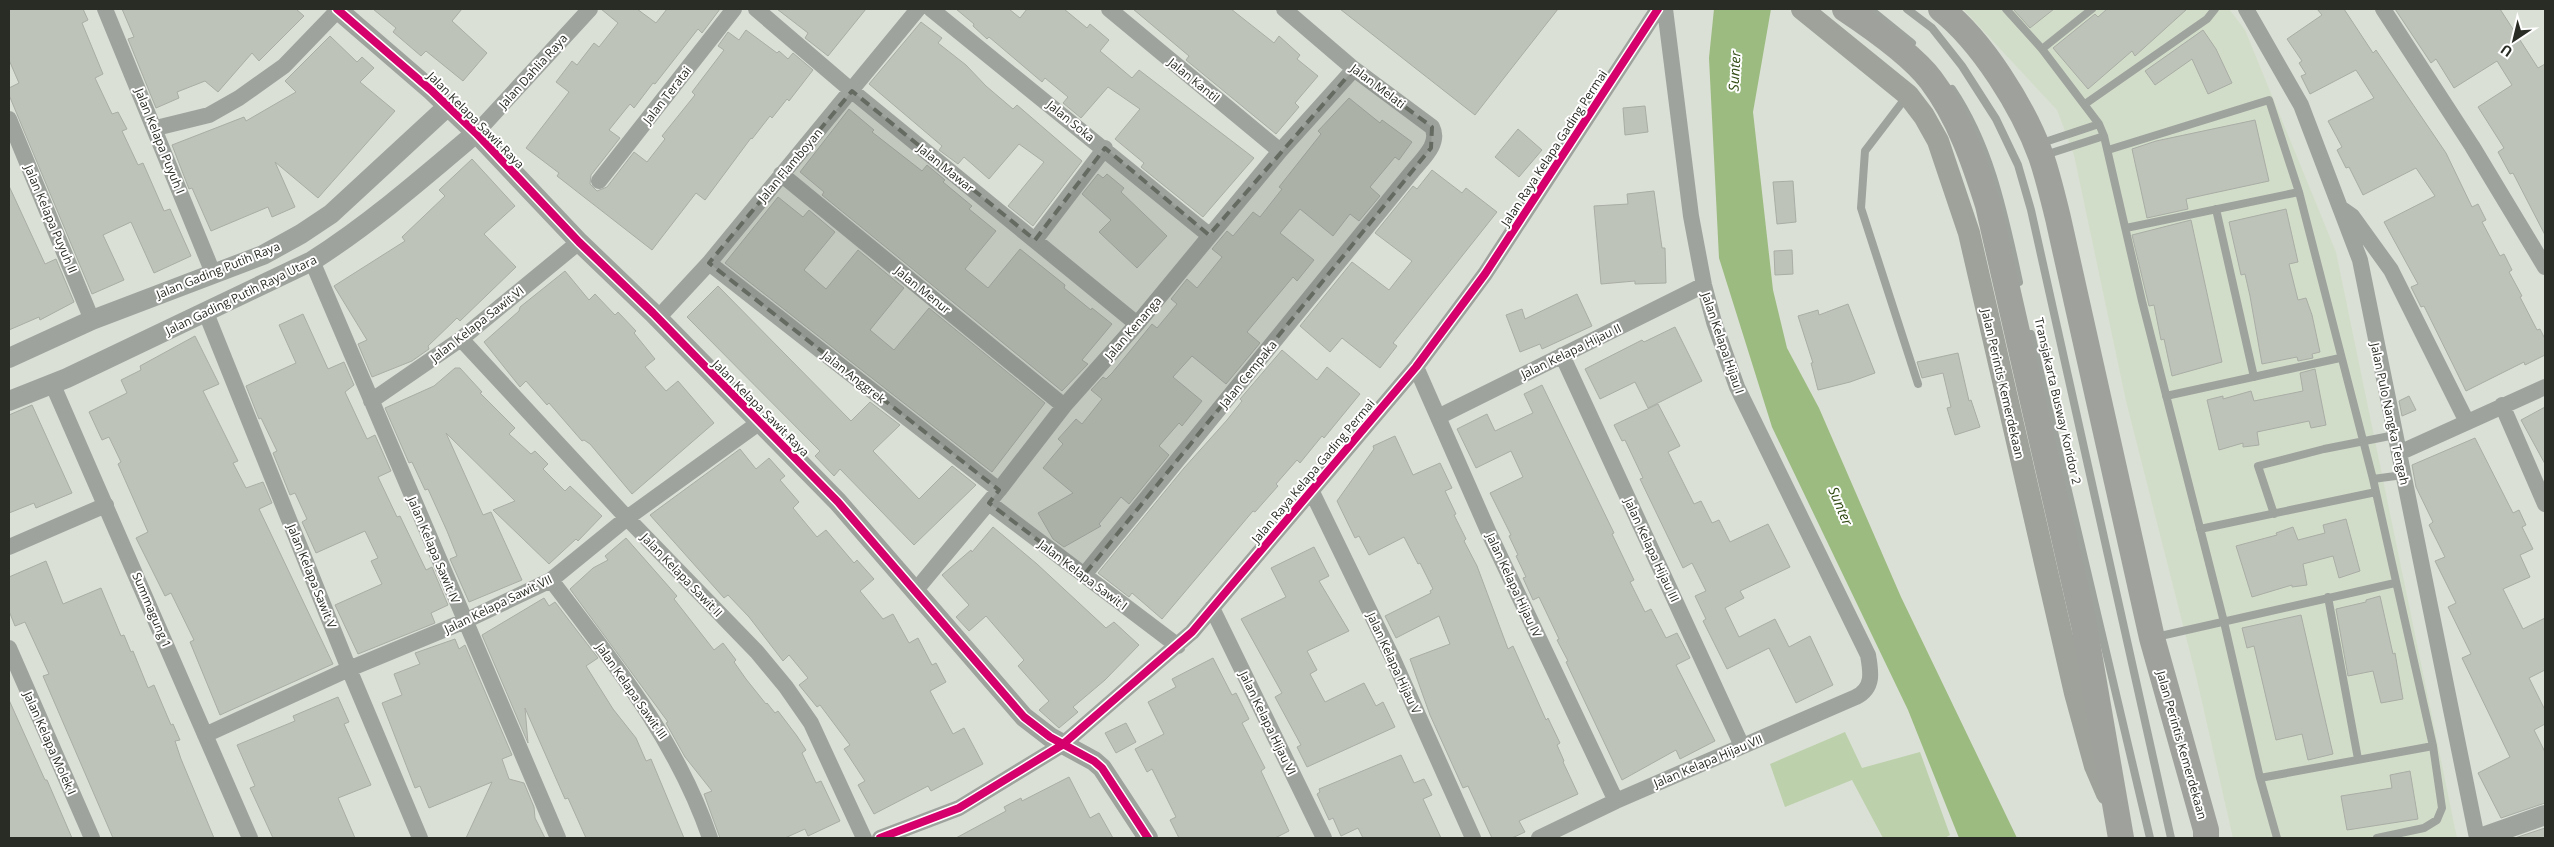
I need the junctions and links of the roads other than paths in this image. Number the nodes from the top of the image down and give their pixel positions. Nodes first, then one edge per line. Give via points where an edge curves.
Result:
1 (105, 9) edge
2 (588, 9) edge
3 (734, 9) edge
4 (756, 9) edge
5 (918, 9) edge
6 (931, 9) edge
7 (1109, 9) edge
8 (1284, 9) edge
9 (1658, 9) edge
10 (1665, 9) edge
11 (1802, 9) edge
12 (1846, 9) edge
13 (1870, 9) edge
14 (1908, 9) edge
15 (1941, 9) edge
16 (2006, 9) edge
17 (2092, 9) edge
18 (2215, 9) edge
19 (2383, 9) edge
20 (337, 10) edge
21 (2252, 11) edge
22 (1918, 49) dead end
23 (2042, 49) junction
24 (1354, 69) junction
25 (1949, 84) dead end
26 (852, 91) junction
27 (1908, 95) junction
28 (2085, 104) junction
29 (448, 106) junction
30 (9, 119) edge
31 (2099, 124) junction
32 (156, 128) junction
33 (476, 133) junction
34 (2104, 136) junction
35 (1105, 148) junction
36 (1280, 150) junction
37 (2108, 150) junction
38 (2039, 151) junction
39 (1411, 173) joint
40 (781, 174) junction
41 (599, 181) dead end
42 (2299, 192) junction
43 (2340, 208) junction
44 (2216, 209) junction
45 (2126, 228) junction
46 (1209, 235) junction
47 (1035, 240) junction
48 (579, 242) junction
49 (312, 262) junction
50 (709, 263) junction
51 (2545, 266) edge
52 (214, 273) junction
53 (1704, 285) junction
54 (2020, 287) dead end
55 (206, 313) junction
56 (658, 318) junction
57 (92, 320) junction
58 (1137, 324) junction
59 (2029, 324) dead end
60 (462, 339) junction
61 (1562, 355) junction
62 (9, 358) edge
63 (2340, 358) junction
64 (1416, 367) junction
65 (2254, 377) junction
66 (52, 383) junction
67 (1918, 384) dead end
68 (2545, 387) edge
69 (2166, 396) junction
70 (9, 401) edge
71 (371, 401) junction
72 (2502, 405) junction
73 (1064, 406) junction
74 (1438, 417) junction
75 (760, 422) junction
76 (2467, 422) junction
77 (2395, 435) junction
78 (2364, 441) junction
79 (2399, 452) junction
80 (2404, 475) junction
81 (2373, 478) junction
82 (1312, 490) junction
83 (2376, 492) junction
84 (994, 497) junction
85 (106, 504) junction
86 (2545, 504) edge
87 (2274, 514) junction
88 (627, 518) junction
89 (2200, 530) junction
90 (9, 547) edge
91 (1084, 576) junction
92 (551, 580) junction
93 (2395, 583) junction
94 (916, 590) junction
95 (2328, 597) junction
96 (1212, 608) junction
97 (465, 621) junction
98 (2224, 622) junction
99 (2152, 638) junction
100 (1178, 646) junction
101 (9, 648) edge
102 (349, 669) junction
103 (1871, 680) joint
104 (205, 735) junction
105 (1062, 744) junction
106 (1742, 746) junction
107 (2433, 746) junction
108 (2358, 759) junction
109 (2260, 778) junction
110 (1616, 801) junction
111 (2116, 813) junction
112 (2545, 815) edge
113 (2208, 836) edge
114 (92, 838) edge
115 (250, 838) edge
116 (420, 838) edge
117 (558, 838) edge
118 (710, 838) edge
119 (864, 838) edge
120 (880, 838) edge
121 (1148, 838) edge
122 (1324, 838) edge
123 (1473, 838) edge
124 (1539, 838) edge
125 (2121, 838) edge
126 (2150, 838) edge
127 (2171, 838) edge
128 (2277, 838) edge
129 (2377, 838) edge
130 (2478, 838) edge

1 - 32 street, Jalan Kelapa Puyuh I
2 - 33 street, Jalan Dahlia Raya
3 - 41 street, Jalan Teratai
4 - 26 street, Jalan Mawar
5 - 26 street, Jalan Flamboyan
6 - 35 street, Jalan Soka
7 - 36 street, Jalan Kantil
8 - 24 street, Jalan Melati
9 - 64 street, Jalan Raya Kelapa Gading Permai via 1485,274
10 - 53 street, Jalan Kelapa Hijau I via 1680,140
11 - 27 main road, Jalan Perintis Kemerdekaan
12 - 111 highway, Jalan Perintis Kemerdekaan via 1882,35 1930,79 1962,132 1976,167 1990,215 2084,625
13 - 22 lane
14 - 127 lane, Transjakarta Busway Koridor 2 via 1932,28 1962,66 1996,120 2018,165
15 - 38 highway, Jalan Perintis Kemerdekaan via 1984,52
16 - 23 lane
17 - 23 lane
18 - 28 lane via 2207,19
19 - 51 street
20 - 29 street, Jalan Kelapa Sawit Raya
20 - 32 street via 284,66 239,98 210,115
21 - 43 street, Jalan Pulo Nangka Tengah via 2301,105
23 - 28 lane
24 - 36 street, Jalan Kenanga
24 - 39 street, Jalan Melati via 1432,127 1435,133 1431,148
25 - 54 lane via 1970,114 1997,184
26 - 40 street, Jalan Flamboyan
26 - 47 street, Jalan Mawar
27 - 67 lane via 1865,151 1861,208
27 - 111 main road, Jalan Perintis Kemerdekaan via 1938,141 1969,233 2084,726 2095,766
28 - 31 lane
29 - 33 street, Jalan Kelapa Sawit Raya
29 - 52 street, Jalan Gading Putih Raya via 330,214 263,255
30 - 57 street, Jalan Kelapa Puyuh II
31 - 34 lane
31 - 38 lane
32 - 52 street, Jalan Kelapa Puyuh I
33 - 48 street, Jalan Kelapa Sawit Raya
33 - 49 street, Jalan Gading Putih Raya Utara via 405,193
34 - 37 lane
34 - 38 lane
35 - 46 street, Jalan Soka
35 - 47 street
36 - 46 street, Jalan Kenanga
37 - 42 lane via 2269,100
37 - 45 lane
38 - 99 highway, Jalan Perintis Kemerdekaan via 2058,218
39 - 91 street, Jalan Cempaka
40 - 50 street, Jalan Flamboyan
40 - 73 street, Jalan Menur
42 - 44 lane
42 - 63 lane
43 - 76 street via 2352,216 2391,270
43 - 77 street, Jalan Pulo Nangka Tengah via 2360,260
44 - 45 lane
44 - 65 lane
45 - 69 lane
46 - 58 street, Jalan Kenanga
47 - 58 street, Jalan Mawar
48 - 56 street, Jalan Kelapa Sawit Raya
48 - 60 street, Jalan Kelapa Sawit VI
49 - 55 street, Jalan Gading Putih Raya Utara via 248,290
49 - 71 street, Jalan Kelapa Sawit IV
50 - 56 street, Jalan Flamboyan
50 - 84 street, Jalan Anggrek
52 - 57 street, Jalan Gading Putih Raya
53 - 61 street, Jalan Kelapa Hijau II
53 - 103 street, Jalan Kelapa Hijau I via 1737,388 1868,655
55 - 66 street, Jalan Gading Putih Raya Utara
55 - 102 street, Jalan Kelapa Sawit V
56 - 75 street, Jalan Kelapa Sawit Raya
57 - 62 street, Jalan Gading Putih Raya
58 - 73 street, Jalan Kenanga
59 - 126 lane, Transjakarta Busway Koridor 2
60 - 71 street, Jalan Kelapa Sawit VI
60 - 88 street, Jalan Kelapa Sawit II
61 - 74 street, Jalan Kelapa Hijau II
61 - 106 street, Jalan Kelapa Hijau III
63 - 65 lane
63 - 78 lane
64 - 74 street, Jalan Kelapa Hijau IV
64 - 82 street, Jalan Raya Kelapa Gading Permai
65 - 69 lane
66 - 70 street, Jalan Gading Putih Raya Utara
66 - 85 street, Summagung 1
68 - 72 street
69 - 89 lane
71 - 97 street, Jalan Kelapa Sawit IV
72 - 76 street
72 - 86 street
73 - 84 street, Jalan Kenanga
74 - 110 street, Jalan Kelapa Hijau IV
75 - 88 street, Jalan Kelapa Sawit VII
75 - 94 street, Jalan Kelapa Sawit Raya via 838,502
76 - 79 street
77 - 78 lane
77 - 79 street, Jalan Pulo Nangka Tengah
78 - 81 lane
78 - 87 lane via 2258,466
79 - 80 street, Jalan Pulo Nangka Tengah
80 - 81 lane
80 - 130 street, Jalan Pulo Nangka Tengah
81 - 83 lane
82 - 96 street, Jalan Raya Kelapa Gading Permai
82 - 123 street, Jalan Kelapa Hijau V via 1393,659
83 - 87 lane
83 - 93 lane
84 - 91 street, Jalan Kelapa Sawit I
84 - 94 street, Jalan Kenanga
85 - 90 street
85 - 104 street, Summagung 1
87 - 89 lane
88 - 92 street, Jalan Kelapa Sawit VII
88 - 119 street, Jalan Kelapa Sawit II via 757,652 786,687 811,723
89 - 98 lane
91 - 100 street, Jalan Kelapa Sawit I
92 - 97 street, Jalan Kelapa Sawit VII
92 - 118 street, Jalan Kelapa Sawit III via 663,734 692,790
93 - 95 lane
93 - 107 lane
94 - 105 street, Jalan Kelapa Sawit Raya via 1024,717
95 - 98 lane
95 - 108 lane
96 - 100 street, Jalan Raya Kelapa Gading Permai
96 - 122 street, Jalan Kelapa Hijau VI
97 - 102 street, Jalan Kelapa Sawit VII
97 - 117 street, Jalan Kelapa Sawit IV
98 - 99 lane
98 - 109 lane
99 - 113 highway, Jalan Perintis Kemerdekaan
100 - 105 street, Jalan Raya Kelapa Gading Permai
101 - 114 street, Jalan Kelapa Molek I
102 - 104 street, Jalan Kelapa Sawit VII
102 - 116 street, Jalan Kelapa Sawit V
103 - 106 street, Jalan Kelapa Hijau VII via 1856,697
104 - 115 street, Summagung 1
105 - 120 street, Jalan Raya Kelapa Gading Permai via 959,808
105 - 121 street, Jalan Kelapa Sawit Raya via 1086,755 1102,768
106 - 110 street, Jalan Kelapa Hijau VII
107 - 108 lane
107 - 129 lane via 2442,808 2437,820 2424,828
108 - 109 lane
109 - 128 lane
110 - 124 street, Jalan Kelapa Hijau VII
111 - 125 highway, Jalan Perintis Kemerdekaan
112 - 130 street

